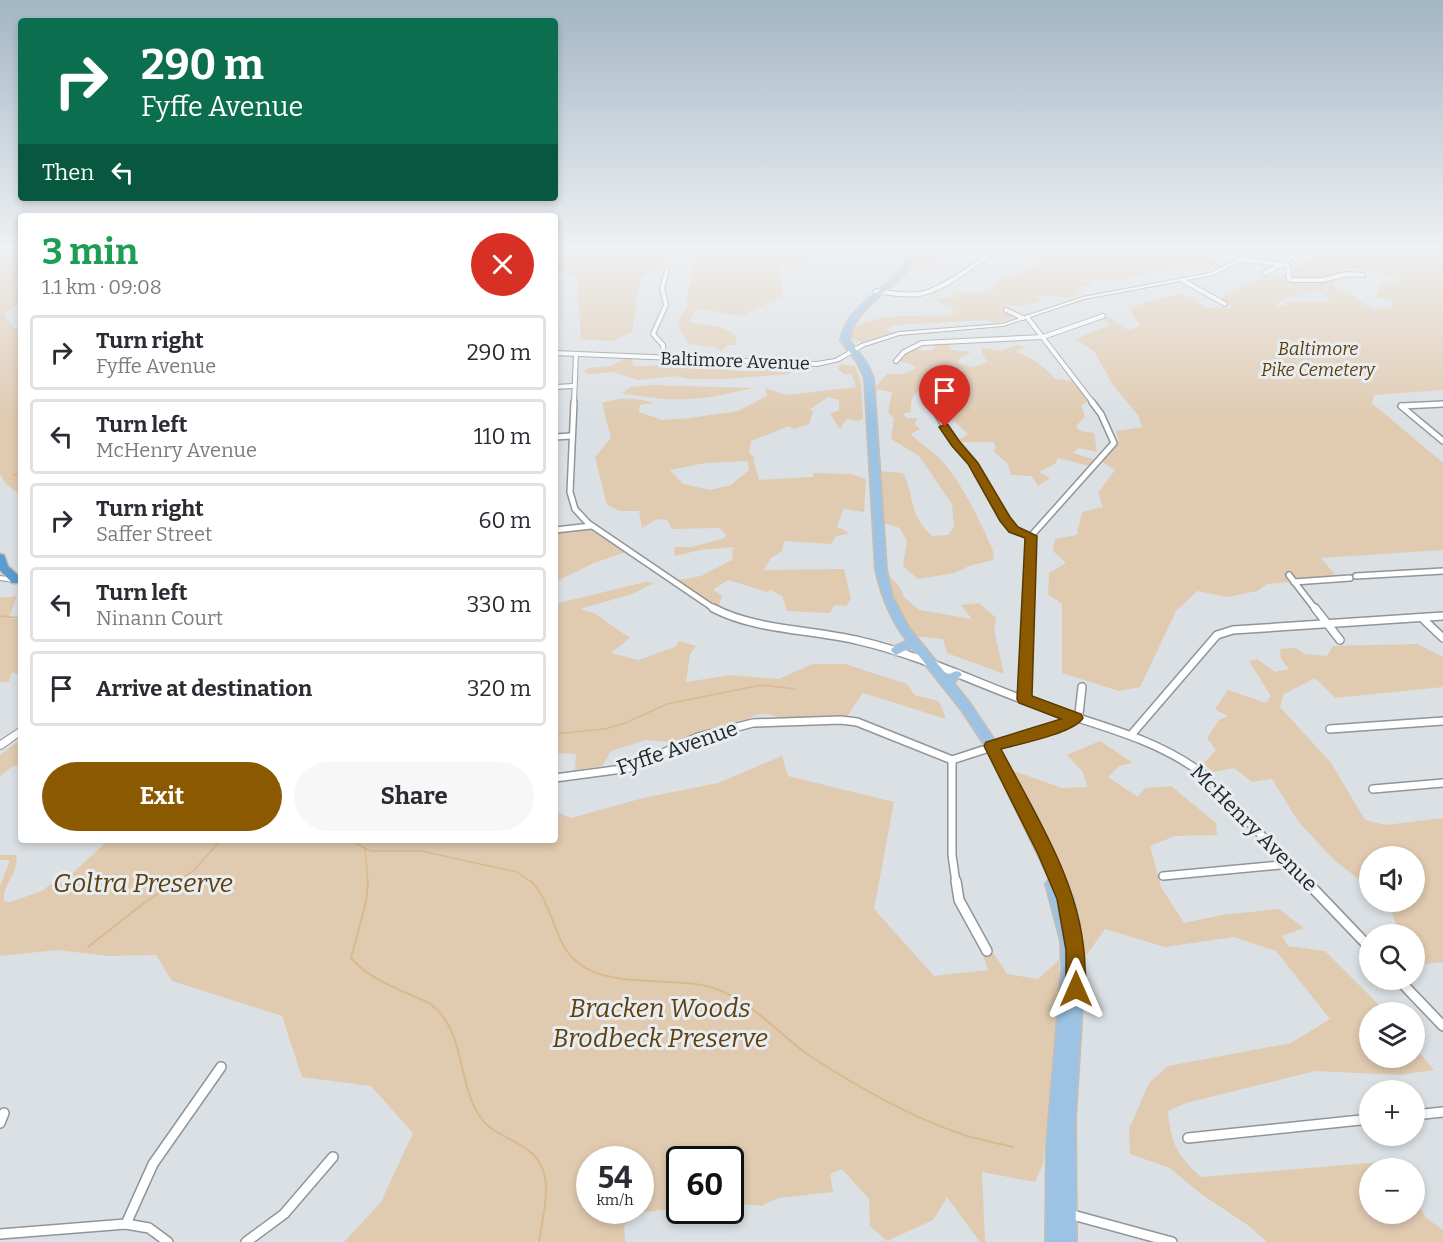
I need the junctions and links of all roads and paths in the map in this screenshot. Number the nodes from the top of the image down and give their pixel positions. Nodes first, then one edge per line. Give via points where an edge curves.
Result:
1 (665, 304) edge
2 (865, 304) edge
3 (1065, 304) edge
4 (1006, 310) dead end
5 (1102, 316) dead end
6 (1025, 317) junction
7 (1043, 337) junction
8 (558, 353) edge
9 (576, 354) junction
10 (852, 355) junction
11 (664, 358) junction
12 (896, 361) dead end
13 (573, 386) junction
14 (558, 387) edge
15 (1443, 404) edge
16 (934, 405) dead end
17 (572, 436) junction
18 (558, 437) edge
19 (1443, 441) edge
20 (591, 526) junction
21 (558, 530) edge
22 (1031, 536) junction
23 (0, 557) edge
24 (1443, 571) edge
25 (1289, 576) dead end
26 (0, 578) edge
27 (18, 581) edge
28 (1294, 582) junction
29 (1443, 616) edge
30 (1422, 618) junction
31 (1328, 624) junction
32 (1443, 638) edge
33 (1340, 640) dead end
34 (908, 645) junction
35 (896, 651) junction
36 (926, 663) junction
37 (952, 679) junction
38 (1082, 687) dead end
39 (1024, 699) junction
40 (1075, 718) junction
41 (1443, 721) edge
42 (1330, 729) dead end
43 (18, 732) edge
44 (1131, 735) junction
45 (0, 746) edge
46 (989, 747) junction
47 (952, 760) junction
48 (558, 778) edge
49 (1443, 783) edge
50 (1373, 789) dead end
51 (1291, 864) junction
52 (1163, 876) dead end
53 (1359, 936) edge
54 (987, 951) dead end
55 (1409, 990) edge
56 (1443, 1026) edge
57 (221, 1067) dead end
58 (1443, 1112) edge
59 (1425, 1114) edge
60 (1359, 1120) edge
61 (1188, 1138) dead end
62 (333, 1157) dead end
63 (1061, 1212) junction
64 (126, 1224) junction
65 (0, 1234) edge
66 (168, 1242) edge
67 (246, 1242) edge
68 (1055, 1242) edge
69 (1067, 1242) edge
70 (1173, 1242) edge

1 - 11 street via 653,334 663,345
2 - 10 main road via 841,330 841,341
3 - 6 street
4 - 6 street
5 - 7 street
6 - 7 street
6 - 10 street via 996,327 899,334 868,343
7 - 12 street via 922,343
7 - 22 street via 1105,419 1113,445
8 - 9 street, Baltimore Avenue
9 - 11 street, Baltimore Avenue
9 - 13 street
10 - 11 street, Baltimore Avenue via 805,365
10 - 34 main road via 862,372 866,391 877,583 887,613
10 - 36 main road via 867,372 870,385 884,588
13 - 14 street
13 - 17 street
15 - 19 street via 1401,406
16 - 22 street via 1005,519 1014,530
17 - 18 street
17 - 20 street via 570,492 575,509
20 - 21 street
20 - 35 street via 718,612 746,621 857,639
22 - 39 street
23 - 27 highway via 3,567
24 - 28 street
25 - 28 street
26 - 27 street
28 - 31 street
29 - 30 street
30 - 31 street
30 - 32 street
31 - 33 street
31 - 44 street via 1233,630 1217,635
34 - 35 main road
34 - 36 main road
35 - 36 street
36 - 37 main road
36 - 46 main road
37 - 39 street, McHenry Avenue
37 - 46 main road
38 - 40 street
39 - 40 street, McHenry Avenue
40 - 44 street, McHenry Avenue
40 - 46 street via 1055,728
41 - 42 street
43 - 45 street
44 - 51 street, McHenry Avenue via 1162,746 1194,766
46 - 47 street
46 - 63 main road via 1053,884 1068,941 1055,1144
47 - 48 street, Fyffe Avenue via 857,722 762,722 698,737 622,771
47 - 54 street via 952,855 959,900
49 - 50 street
51 - 52 street
51 - 53 street, McHenry Avenue
55 - 56 street
57 - 64 street via 153,1164
58 - 59 street
60 - 61 street
62 - 67 street via 284,1214
63 - 68 main road
63 - 69 main road
63 - 70 street
64 - 65 street
64 - 66 street via 149,1228

